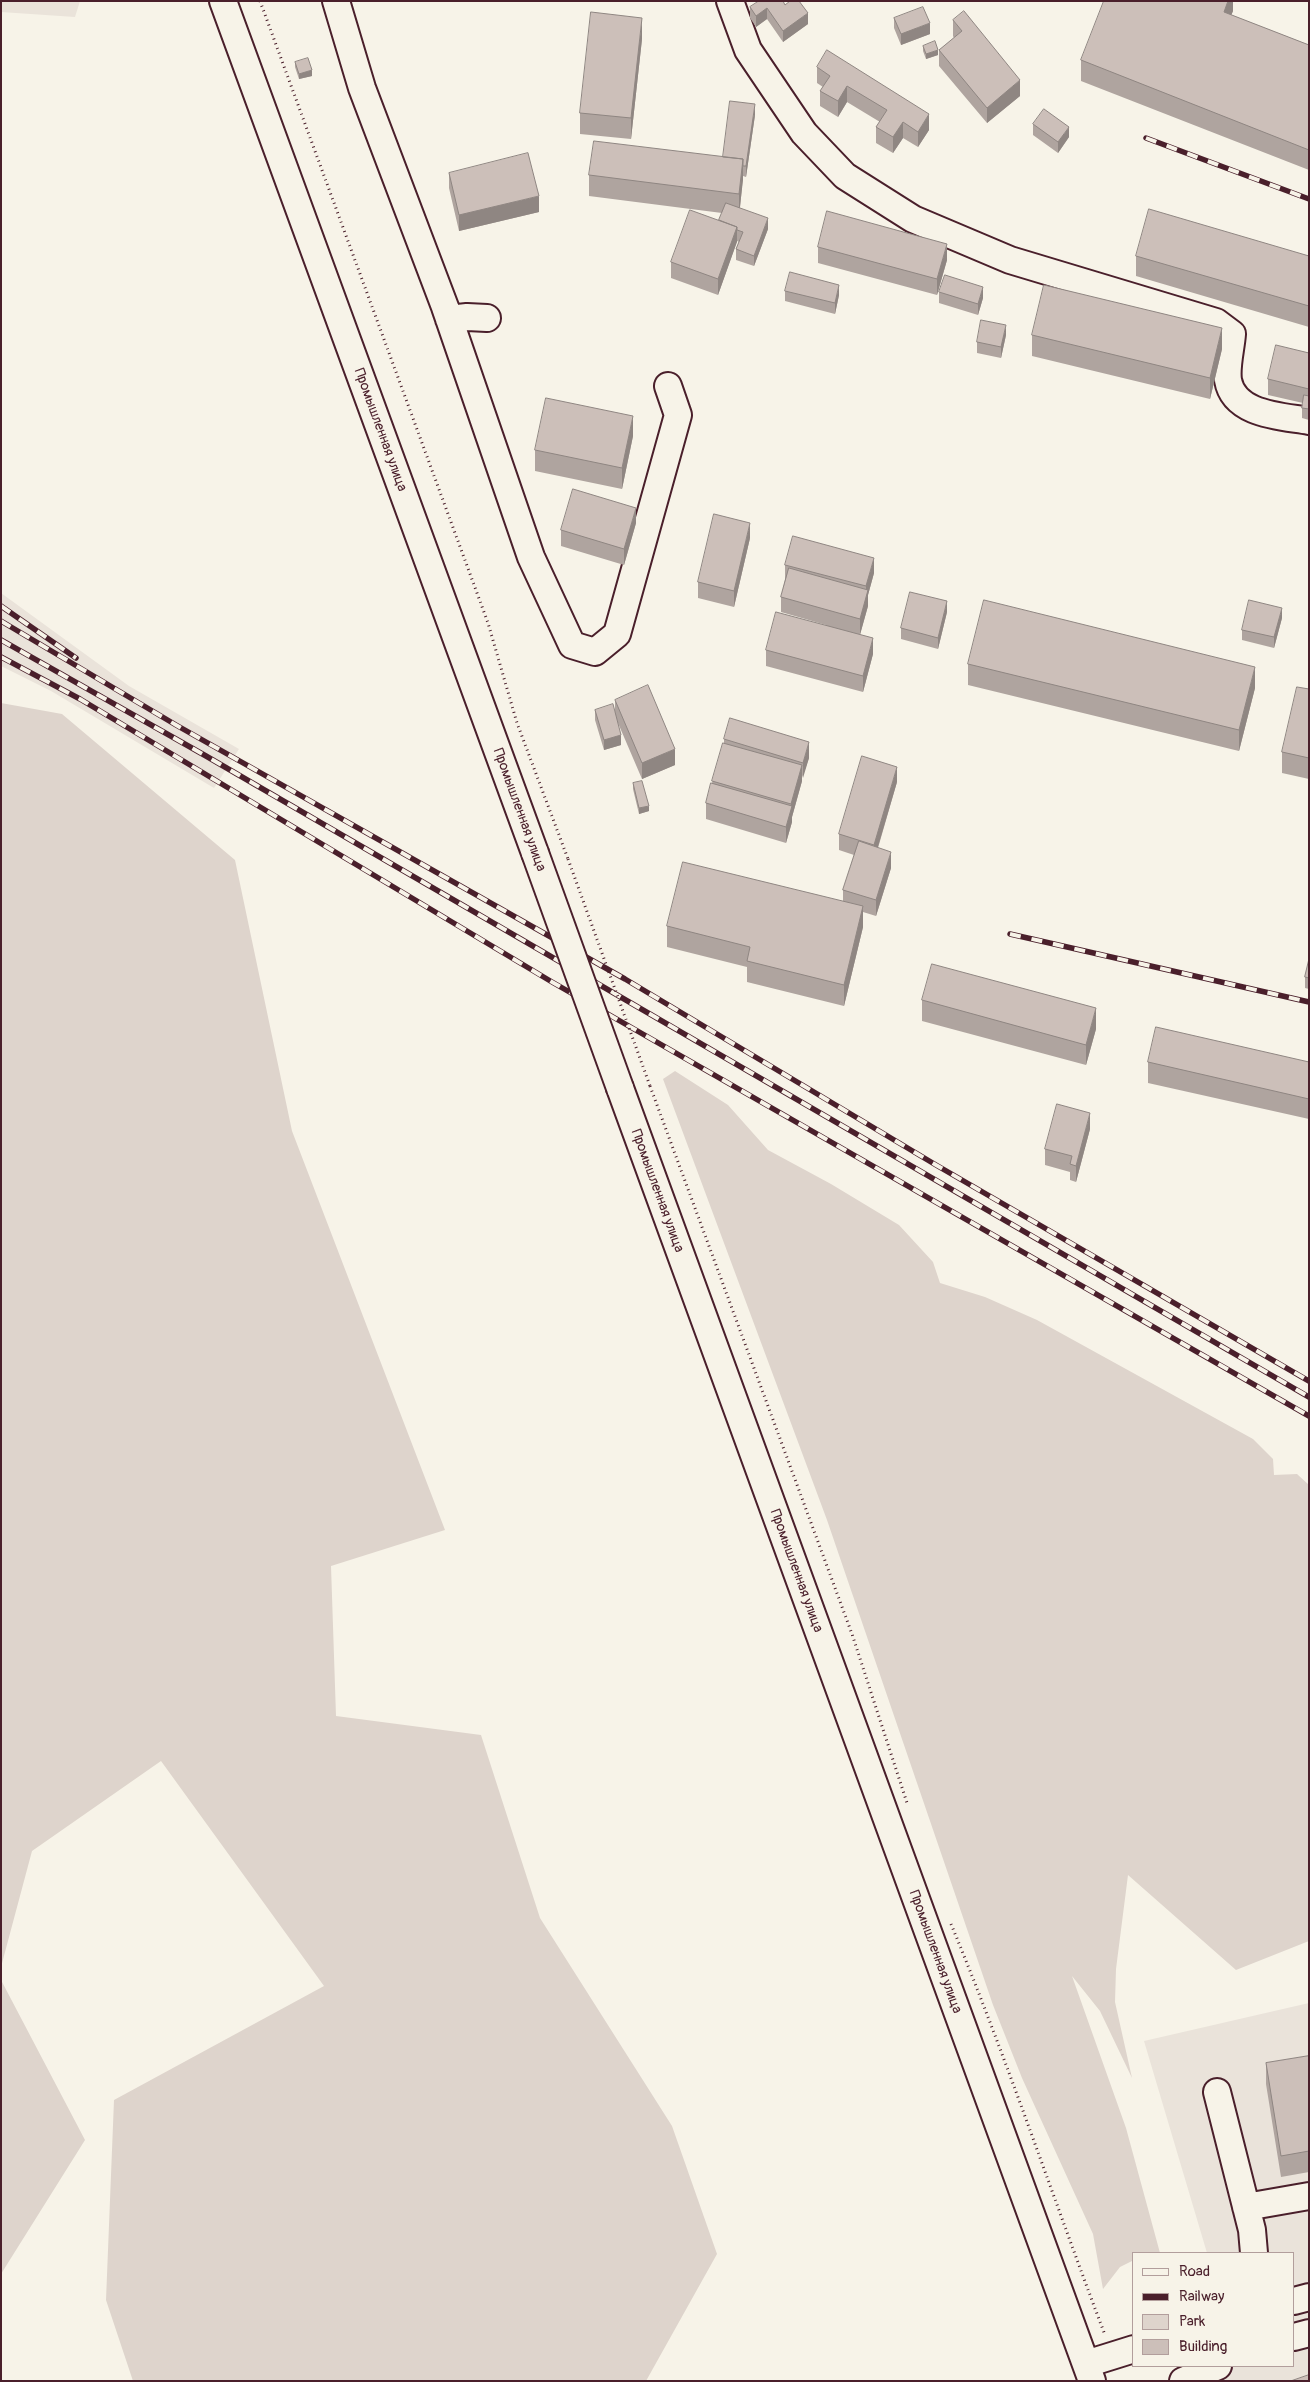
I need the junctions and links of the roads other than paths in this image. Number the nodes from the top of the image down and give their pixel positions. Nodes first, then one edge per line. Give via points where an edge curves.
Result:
1 (223, 1) edge
2 (336, 1) edge
3 (730, 1) edge
4 (487, 318) dead end
5 (449, 319) junction
6 (668, 386) dead end
7 (1309, 421) edge
8 (1217, 2092) dead end
9 (1309, 2196) edge
10 (1246, 2207) junction
11 (1254, 2252) edge
12 (1309, 2297) edge
13 (1295, 2301) edge
14 (1309, 2333) edge
15 (1295, 2337) edge
16 (1123, 2352) edge
17 (1216, 2367) edge
18 (1089, 2372) edge
19 (1183, 2381) edge

1 - 18 street, Промышленная улица, bridge
2 - 5 street via 362,88
3 - 7 street via 748,50 804,133 845,176 913,219 1010,260 1216,322 1232,334 1228,380 1236,398 1255,410
4 - 5 street
5 - 6 street via 531,558 572,645 595,652 617,634 678,415
8 - 10 street
9 - 10 street
10 - 11 street
12 - 13 street
14 - 15 street
16 - 18 street
17 - 19 street

